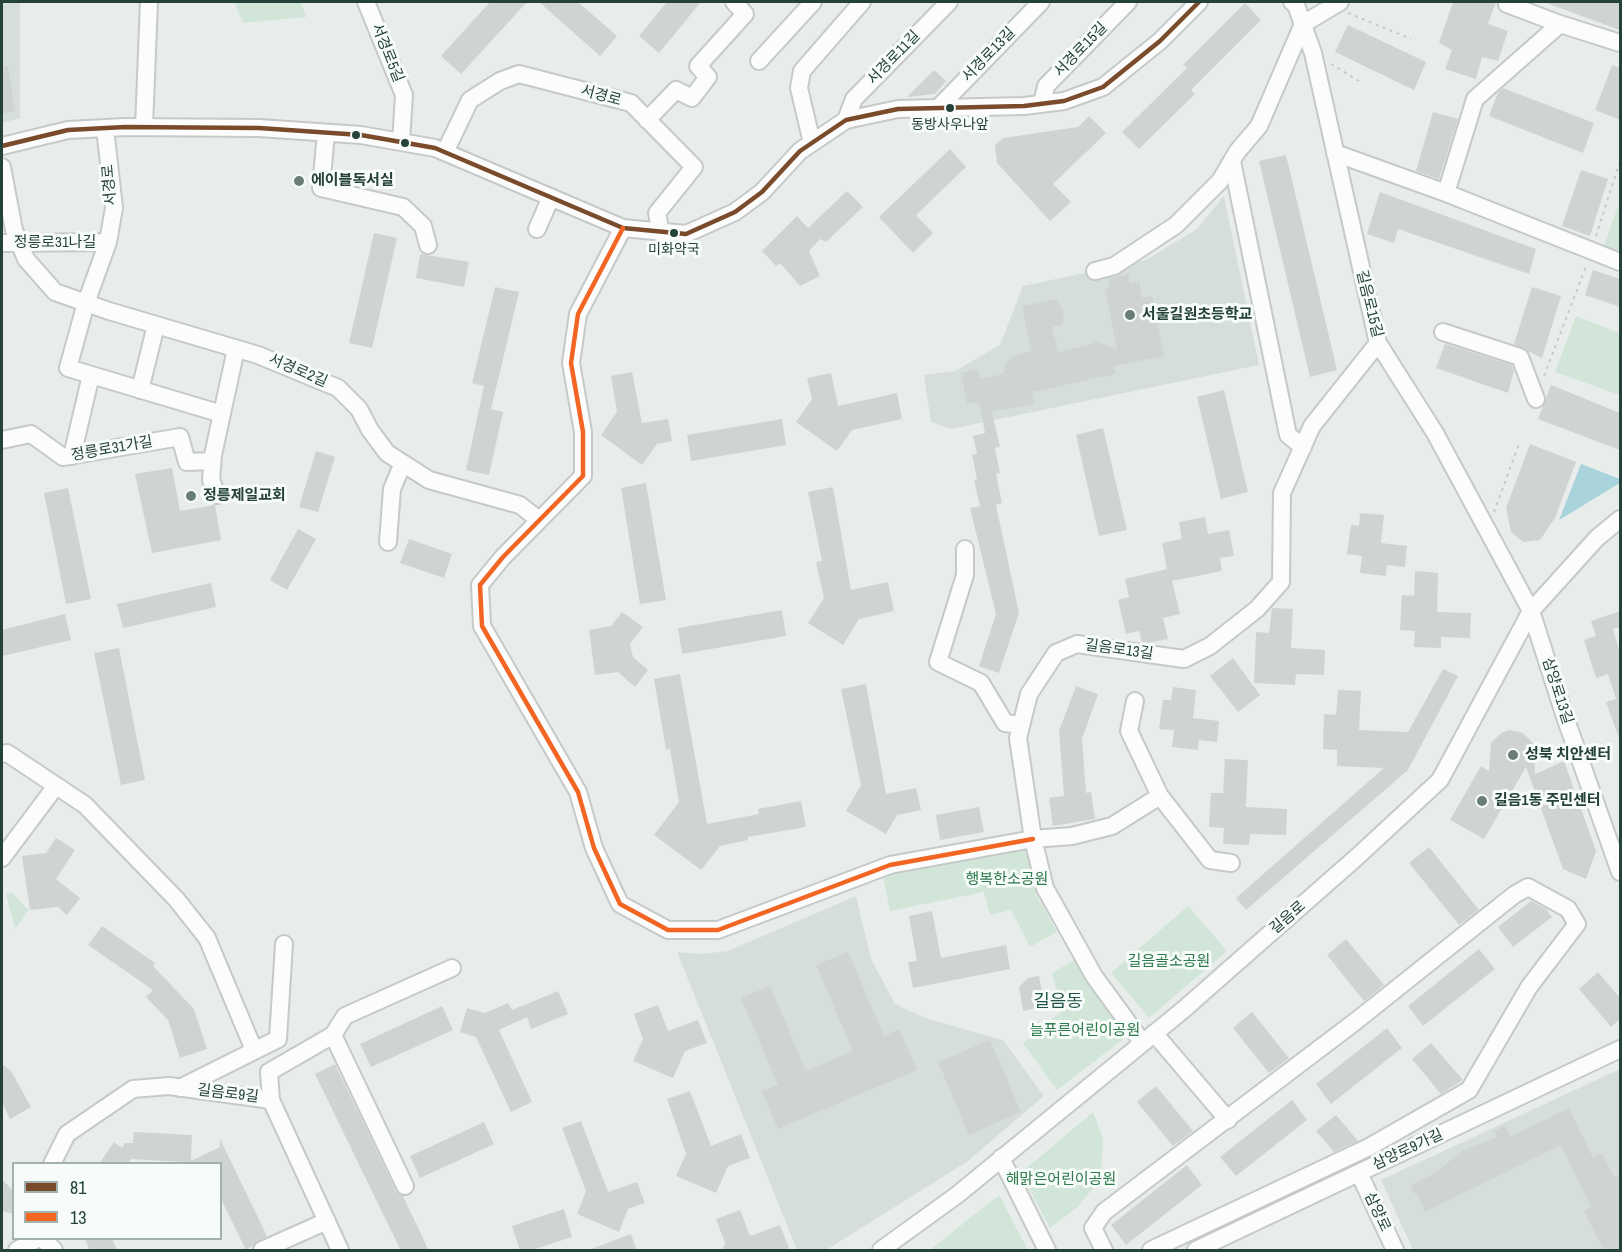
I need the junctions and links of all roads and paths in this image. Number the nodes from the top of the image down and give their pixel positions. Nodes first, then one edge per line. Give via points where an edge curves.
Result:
1 (149, 2) edge
2 (366, 2) edge
3 (734, 2) edge
4 (813, 2) edge
5 (862, 2) edge
6 (949, 2) edge
7 (1017, 2) edge
8 (1041, 2) edge
9 (1199, 2) edge
10 (1292, 2) edge
11 (1507, 2) edge
12 (1120, 4) edge
13 (1336, 4) edge
14 (1029, 14) junction
15 (1303, 24) junction
16 (1560, 24) junction
17 (1411, 39) dead end
18 (1620, 43) edge
19 (1312, 53) junction
20 (759, 61) dead end
21 (1359, 81) dead end
22 (1041, 104) junction
23 (938, 108) junction
24 (647, 120) junction
25 (846, 120) junction
26 (144, 127) junction
27 (105, 128) junction
28 (326, 133) junction
29 (401, 142) junction
30 (812, 143) junction
31 (2, 146) edge
32 (445, 152) junction
33 (1335, 153) junction
34 (1232, 161) junction
35 (1620, 161) edge
36 (2, 167) edge
37 (1619, 173) edge
38 (1446, 193) junction
39 (551, 197) junction
40 (623, 228) junction
41 (537, 229) dead end
42 (661, 232) junction
43 (108, 242) junction
44 (2, 243) edge
45 (20, 243) junction
46 (428, 245) dead end
47 (1591, 251) junction
48 (1620, 262) edge
49 (1095, 271) dead end
50 (86, 303) junction
51 (156, 325) junction
52 (1443, 332) dead end
53 (1378, 343) junction
54 (236, 349) junction
55 (91, 375) junction
56 (140, 390) junction
57 (1536, 399) joint
58 (222, 414) junction
59 (2, 440) edge
60 (1519, 444) dead end
61 (1303, 447) junction
62 (72, 456) junction
63 (212, 461) junction
64 (403, 463) junction
65 (217, 495) dead end
66 (1620, 519) edge
67 (539, 520) junction
68 (1489, 528) junction
69 (388, 542) dead end
70 (965, 549) dead end
71 (1531, 611) junction
72 (1135, 701) dead end
73 (1021, 725) junction
74 (2, 754) edge
75 (56, 786) junction
76 (1160, 796) junction
77 (1033, 839) junction
78 (2, 858) edge
79 (1231, 863) dead end
80 (1620, 872) edge
81 (284, 944) dead end
82 (452, 968) dead end
83 (333, 1035) junction
84 (1148, 1038) junction
85 (1620, 1049) edge
86 (254, 1050) junction
87 (180, 1088) junction
88 (271, 1100) junction
89 (1228, 1120) junction
90 (1001, 1158) junction
91 (53, 1162) edge
92 (1359, 1173) junction
93 (405, 1186) dead end
94 (327, 1221) junction
95 (39, 1240) edge
96 (42, 1240) edge
97 (1393, 1250) edge
98 (16, 1251) edge
99 (54, 1251) edge
100 (262, 1251) edge
101 (340, 1251) edge
102 (882, 1251) edge
103 (1047, 1251) edge
104 (1104, 1251) edge
105 (1151, 1251) edge
106 (1197, 1251) edge

1 - 26 street
2 - 29 street, 서경로5길 via 404,95
3 - 24 street via 745,14 698,66 708,77 692,98 676,90
4 - 20 street
5 - 30 street via 801,71 799,88
6 - 25 street, 서경로11길 via 854,99
7 - 14 street
8 - 14 street, 서경로13길
9 - 22 street via 1160,41 1103,87 1064,101
10 - 15 street, 길음로15길
11 - 16 street
12 - 22 street, 서경로15길 via 1046,86
13 - 15 street
13 - 17 path
14 - 23 street, 서경로13길
15 - 19 street, 길음로15길
15 - 34 street via 1259,126
16 - 18 street
16 - 38 street via 1475,99
19 - 21 path
19 - 33 street, 길음로15길
22 - 23 street
23 - 25 street via 898,109
24 - 32 street, 서경로 via 631,103 519,74 470,100
24 - 42 street, 서경로 via 694,167 657,213
25 - 30 street
26 - 27 street
26 - 28 street
27 - 31 street via 68,130
27 - 43 street, 서경로 via 114,208
28 - 29 street
28 - 46 street via 321,188 403,207 423,225
29 - 32 street
30 - 42 street via 762,192 735,212 686,234
32 - 39 street
33 - 38 street
33 - 53 street, 길음로15길
34 - 49 street via 1220,182 1176,225 1114,266
34 - 61 street via 1288,435
35 - 37 path
36 - 45 street, 서경로2길
37 - 47 path
38 - 47 street
39 - 40 street
39 - 41 street
40 - 42 street
40 - 67 street via 578,314 571,363 583,432 583,476
43 - 45 street, 정릉로31나길
43 - 50 street, 서경로
44 - 45 street, 정릉로31나길
45 - 50 street, 서경로2길 via 26,259 55,292
47 - 48 street
47 - 57 path
50 - 51 street, 서경로2길
50 - 55 street via 68,369
51 - 54 street, 서경로2길
51 - 56 street
52 - 57 street via 1520,357
53 - 61 street, 길음로13길 via 1312,426
53 - 68 street, 길음로15길
54 - 58 street
54 - 64 street, 서경로2길 via 338,388 359,409 387,453
55 - 56 street
55 - 62 street
56 - 58 street
58 - 63 street
59 - 62 street, 정릉로31가길 via 31,434 63,457
60 - 68 path
61 - 73 street, 길음로13길 via 1282,493 1281,582 1257,609 1210,645 1184,659 1077,644 1056,653 1029,694
62 - 63 street, 정릉로31가길 via 180,437 187,462
63 - 65 street via 211,480
64 - 67 street, 서경로2길 via 429,480 520,505
64 - 69 street via 392,489
66 - 71 street, 길음로 via 1597,538
67 - 77 street via 480,585 482,626 578,792 594,848 620,904 668,930 718,930 890,865
68 - 71 street, 길음로15길
70 - 73 street via 965,575 938,662 981,683 1005,723
71 - 80 street, 삼양로13길
71 - 84 street, 길음로 via 1440,780 1359,856
72 - 76 street via 1129,731
73 - 77 street, 길음로13길 via 1018,738
74 - 75 street via 7,753
75 - 78 street
75 - 86 street via 85,805 177,900 207,938
76 - 77 street via 1112,826 1072,836
76 - 79 street via 1210,860
77 - 84 street, 길음로13길 via 1045,888 1094,976
81 - 86 street via 278,1039
82 - 83 street via 345,1016
83 - 88 street via 269,1072
83 - 93 street
84 - 89 street, 길음로13길
84 - 90 street, 길음로
85 - 92 street, 삼양로9가길
86 - 87 street
87 - 88 street, 길음로9길
87 - 91 street, 길음로9길 via 133,1089 67,1134
88 - 94 street, 길음로9길
89 - 104 street via 1104,1212 1093,1228
89 - 105 street via 1528,887 1568,909 1577,924 1529,987 1469,1090 1369,1147
90 - 102 street, 길음로
90 - 103 street
92 - 97 street, 삼양로
92 - 106 street, 삼양로9가길
94 - 100 street
94 - 101 street, 길음로9길
95 - 98 street
96 - 99 street

